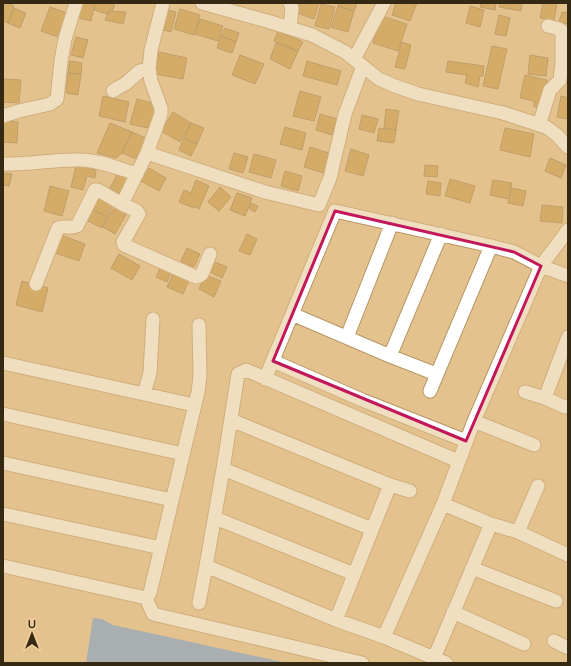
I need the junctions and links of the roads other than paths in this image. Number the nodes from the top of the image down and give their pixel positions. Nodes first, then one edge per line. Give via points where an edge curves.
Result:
1 (76, 3) edge
2 (163, 3) edge
3 (202, 3) edge
4 (290, 3) edge
5 (384, 3) edge
6 (548, 26) dead end
7 (290, 28) junction
8 (359, 63) junction
9 (149, 69) junction
10 (113, 91) dead end
11 (3, 116) edge
12 (539, 125) junction
13 (568, 147) edge
14 (147, 153) junction
15 (3, 164) edge
16 (137, 174) junction
17 (122, 204) junction
18 (318, 205) junction
19 (334, 211) junction
20 (392, 223) junction
21 (568, 230) edge
22 (441, 234) junction
23 (491, 246) junction
24 (210, 254) dead end
25 (541, 266) junction
26 (568, 276) edge
27 (36, 284) dead end
28 (292, 314) junction
29 (153, 319) dead end
30 (200, 325) dead end
31 (347, 337) junction
32 (568, 337) edge
33 (390, 356) junction
34 (272, 361) junction
35 (3, 363) edge
36 (436, 374) junction
37 (265, 379) junction
38 (430, 391) dead end
39 (525, 392) dead end
40 (144, 394) junction
41 (545, 398) junction
42 (194, 406) junction
43 (565, 407) dead end
44 (3, 414) edge
45 (231, 420) junction
46 (474, 421) junction
47 (466, 441) junction
48 (534, 446) dead end
49 (183, 454) junction
50 (458, 461) junction
51 (3, 463) edge
52 (224, 469) junction
53 (390, 485) junction
54 (538, 486) dead end
55 (410, 491) dead end
56 (172, 500) junction
57 (443, 504) junction
58 (3, 514) edge
59 (215, 518) junction
60 (491, 524) junction
61 (372, 529) junction
62 (518, 532) junction
63 (161, 548) junction
64 (568, 553) edge
65 (3, 566) edge
66 (206, 566) junction
67 (472, 568) junction
68 (354, 574) junction
69 (146, 598) junction
70 (556, 601) dead end
71 (200, 603) dead end
72 (453, 612) junction
73 (336, 620) junction
74 (384, 638) junction
75 (554, 641) dead end
76 (524, 644) dead end
77 (568, 648) edge
78 (440, 661) edge
79 (362, 663) edge

1 - 11 street via 65,39 57,99 50,104
2 - 9 street
3 - 7 street
4 - 7 street
5 - 8 street
6 - 12 street via 562,32 562,62 560,80 550,90
7 - 8 street via 334,46
8 - 12 street via 379,79 418,94 504,113
8 - 18 street via 330,178
9 - 10 street via 140,71
9 - 14 street via 161,114
12 - 13 street via 557,135
14 - 16 street
14 - 18 street via 264,192
15 - 16 street via 86,160
16 - 17 street
17 - 24 street via 139,214 123,240 124,245 196,277 202,274
17 - 27 street via 95,190 77,226 58,228
18 - 19 street
19 - 20 street
19 - 28 street
20 - 22 street
20 - 31 street
21 - 25 street
22 - 23 street
22 - 33 street
23 - 25 street via 514,252
23 - 36 street
25 - 26 street
25 - 46 street
28 - 31 street
28 - 34 street
29 - 40 street via 150,373
30 - 42 street via 200,376
31 - 33 street
32 - 41 street
33 - 36 street
34 - 37 street
34 - 47 street
35 - 40 street
36 - 38 street
37 - 45 street via 246,370 238,374
37 - 50 street
39 - 41 street
40 - 42 street
41 - 43 street
42 - 49 street
44 - 49 street
45 - 52 street
45 - 53 street
46 - 47 street
46 - 48 street
47 - 50 street
49 - 56 street
50 - 57 street
51 - 56 street
52 - 59 street
52 - 61 street
53 - 55 street
53 - 61 street
54 - 62 street
56 - 63 street
57 - 60 street
57 - 74 street
58 - 63 street
59 - 66 street
59 - 68 street
60 - 62 street
60 - 67 street
61 - 68 street
62 - 64 street
63 - 69 street via 150,593
65 - 69 street
66 - 71 street
66 - 73 street
67 - 70 street
67 - 72 street
68 - 73 street
69 - 79 street via 153,614
72 - 76 street
72 - 78 street
73 - 74 street
74 - 78 street
75 - 77 street

